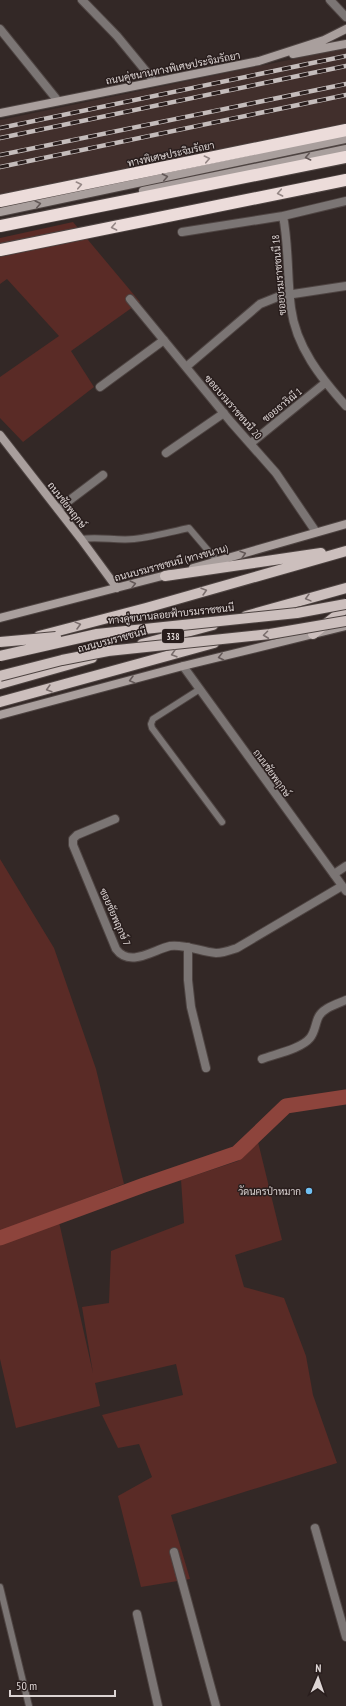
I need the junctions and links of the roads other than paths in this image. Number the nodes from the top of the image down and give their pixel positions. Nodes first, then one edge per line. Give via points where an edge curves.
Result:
1 (82, 0) edge
2 (330, 0) edge
3 (346, 17) edge
4 (0, 29) edge
5 (346, 29) edge
6 (346, 35) edge
7 (324, 40) junction
8 (346, 44) edge
9 (259, 61) junction
10 (154, 81) junction
11 (58, 101) junction
12 (0, 113) edge
13 (346, 130) edge
14 (346, 139) edge
15 (346, 149) edge
16 (346, 157) edge
17 (346, 180) edge
18 (0, 201) edge
19 (346, 201) edge
20 (0, 212) edge
21 (283, 216) junction
22 (0, 222) edge
23 (0, 226) edge
24 (182, 232) dead end
25 (0, 250) edge
26 (346, 286) edge
27 (289, 295) junction
28 (130, 299) dead end
29 (164, 340) junction
30 (186, 367) junction
31 (325, 383) junction
32 (100, 387) dead end
33 (346, 406) edge
34 (224, 413) junction
35 (0, 435) edge
36 (251, 443) junction
37 (166, 453) dead end
38 (103, 475) dead end
39 (58, 509) junction
40 (346, 524) edge
41 (316, 532) junction
42 (82, 539) junction
43 (346, 550) edge
44 (217, 561) junction
45 (165, 576) junction
46 (117, 588) junction
47 (346, 588) edge
48 (346, 604) edge
49 (346, 608) edge
50 (0, 618) edge
51 (346, 621) edge
52 (346, 626) edge
53 (97, 634) junction
54 (313, 634) junction
55 (225, 640) junction
56 (0, 642) edge
57 (0, 646) edge
58 (0, 656) edge
59 (184, 666) junction
60 (0, 676) edge
61 (0, 684) edge
62 (200, 689) junction
63 (0, 702) edge
64 (0, 715) edge
65 (115, 819) dead end
66 (222, 822) dead end
67 (346, 866) edge
68 (334, 874) junction
69 (344, 889) edge
70 (188, 947) junction
71 (346, 1000) edge
72 (262, 1059) dead end
73 (206, 1068) dead end
74 (315, 1528) dead end
75 (174, 1552) dead end
76 (0, 1587) edge
77 (137, 1614) dead end
78 (346, 1637) edge
79 (29, 1706) edge
80 (158, 1706) edge
81 (216, 1706) edge

1 - 10 street via 117,36
2 - 3 street
4 - 11 street
5 - 7 main road, ถนนคู่ขนานทางพิเศษประจิมรัถยา
6 - 7 main road
7 - 9 main road, ถนนคู่ขนานทางพิเศษประจิมรัถยา
8 - 9 main road
9 - 10 main road, ถนนคู่ขนานทางพิเศษประจิมรัถยา
10 - 11 main road, ถนนคู่ขนานทางพิเศษประจิมรัถยา
11 - 12 main road, ถนนคู่ขนานทางพิเศษประจิมรัถยา
18 -> 13 highway, ทางพิเศษประจิมรัถยา
20 -> 14 main road
15 -> 22 main road
16 - 23 highway
17 -> 25 highway
19 - 21 street
21 - 24 street
21 - 27 street, ซอยบรมราชชนนี 18
26 - 27 street
27 - 30 street via 271,298 260,304
27 - 31 street, ซอยบรมราชชนนี 18 via 297,331 308,357
28 - 29 street, ซอยบรมราชชนนี 20
29 - 30 street, ซอยบรมราชชนนี 20
29 - 32 street
30 - 34 street, ซอยบรมราชชนนี 20
31 - 33 street, ซอยบรมราชชนนี 18
31 - 36 street, ซอยธาริณี 1
34 - 36 street, ซอยบรมราชชนนี 20
34 - 37 street
35 - 39 main road, ถนนชัยพฤกษ์
36 - 41 street, ซอยบรมราชชนนี 20 via 276,473
38 - 39 street
39 - 42 main road, ถนนชัยพฤกษ์
40 - 41 main road, ถนนบรมราชชนนี (ทางขนาน)
44 -> 41 main road, ถนนบรมราชชนนี (ทางขนาน)
42 - 44 lane via 135,539 189,528
42 - 46 main road, ถนนชัยพฤกษ์
43 - 45 main road
57 -> 43 main road via 146,608
44 - 45 main road, ถนนบรมราชชนนี (ทางขนาน)
46 -> 45 main road, ถนนบรมราชชนนี (ทางขนาน)
46 - 50 main road, ถนนบรมราชชนนี (ทางขนาน)
47 -> 61 main road, ถนนบรมราชชนนี / 338
48 - 53 main road, ทางคู่ขนานลอยฟ้าบรมราชชนนี, bridge via 298,613
49 - 54 main road
51 -> 55 main road, bridge
52 - 54 main road
53 - 56 main road, bridge
53 - 58 main road, ทางคู่ขนานลอยฟ้าบรมราชชนนี, bridge
54 -> 59 main road
55 - 60 main road, bridge via 108,651
55 -> 63 main road, bridge
59 - 62 street, ถนนชัยพฤกษ์
59 -> 64 main road
62 - 66 lane via 153,719 151,724
62 - 68 street, ถนนชัยพฤกษ์
65 - 70 street, ซอยชัยพฤกษ์ 7 via 77,836 73,839 73,845 116,949 121,955 132,957 170,946
67 - 68 street
68 - 69 street, ถนนชัยพฤกษ์
69 - 70 street, ซอยชัยพฤกษ์ 7 via 238,948 216,953
70 - 73 street via 191,1007
71 - 72 street via 323,1011 310,1038 302,1045
74 - 78 street
75 - 81 street
76 - 79 lane
77 - 80 street

